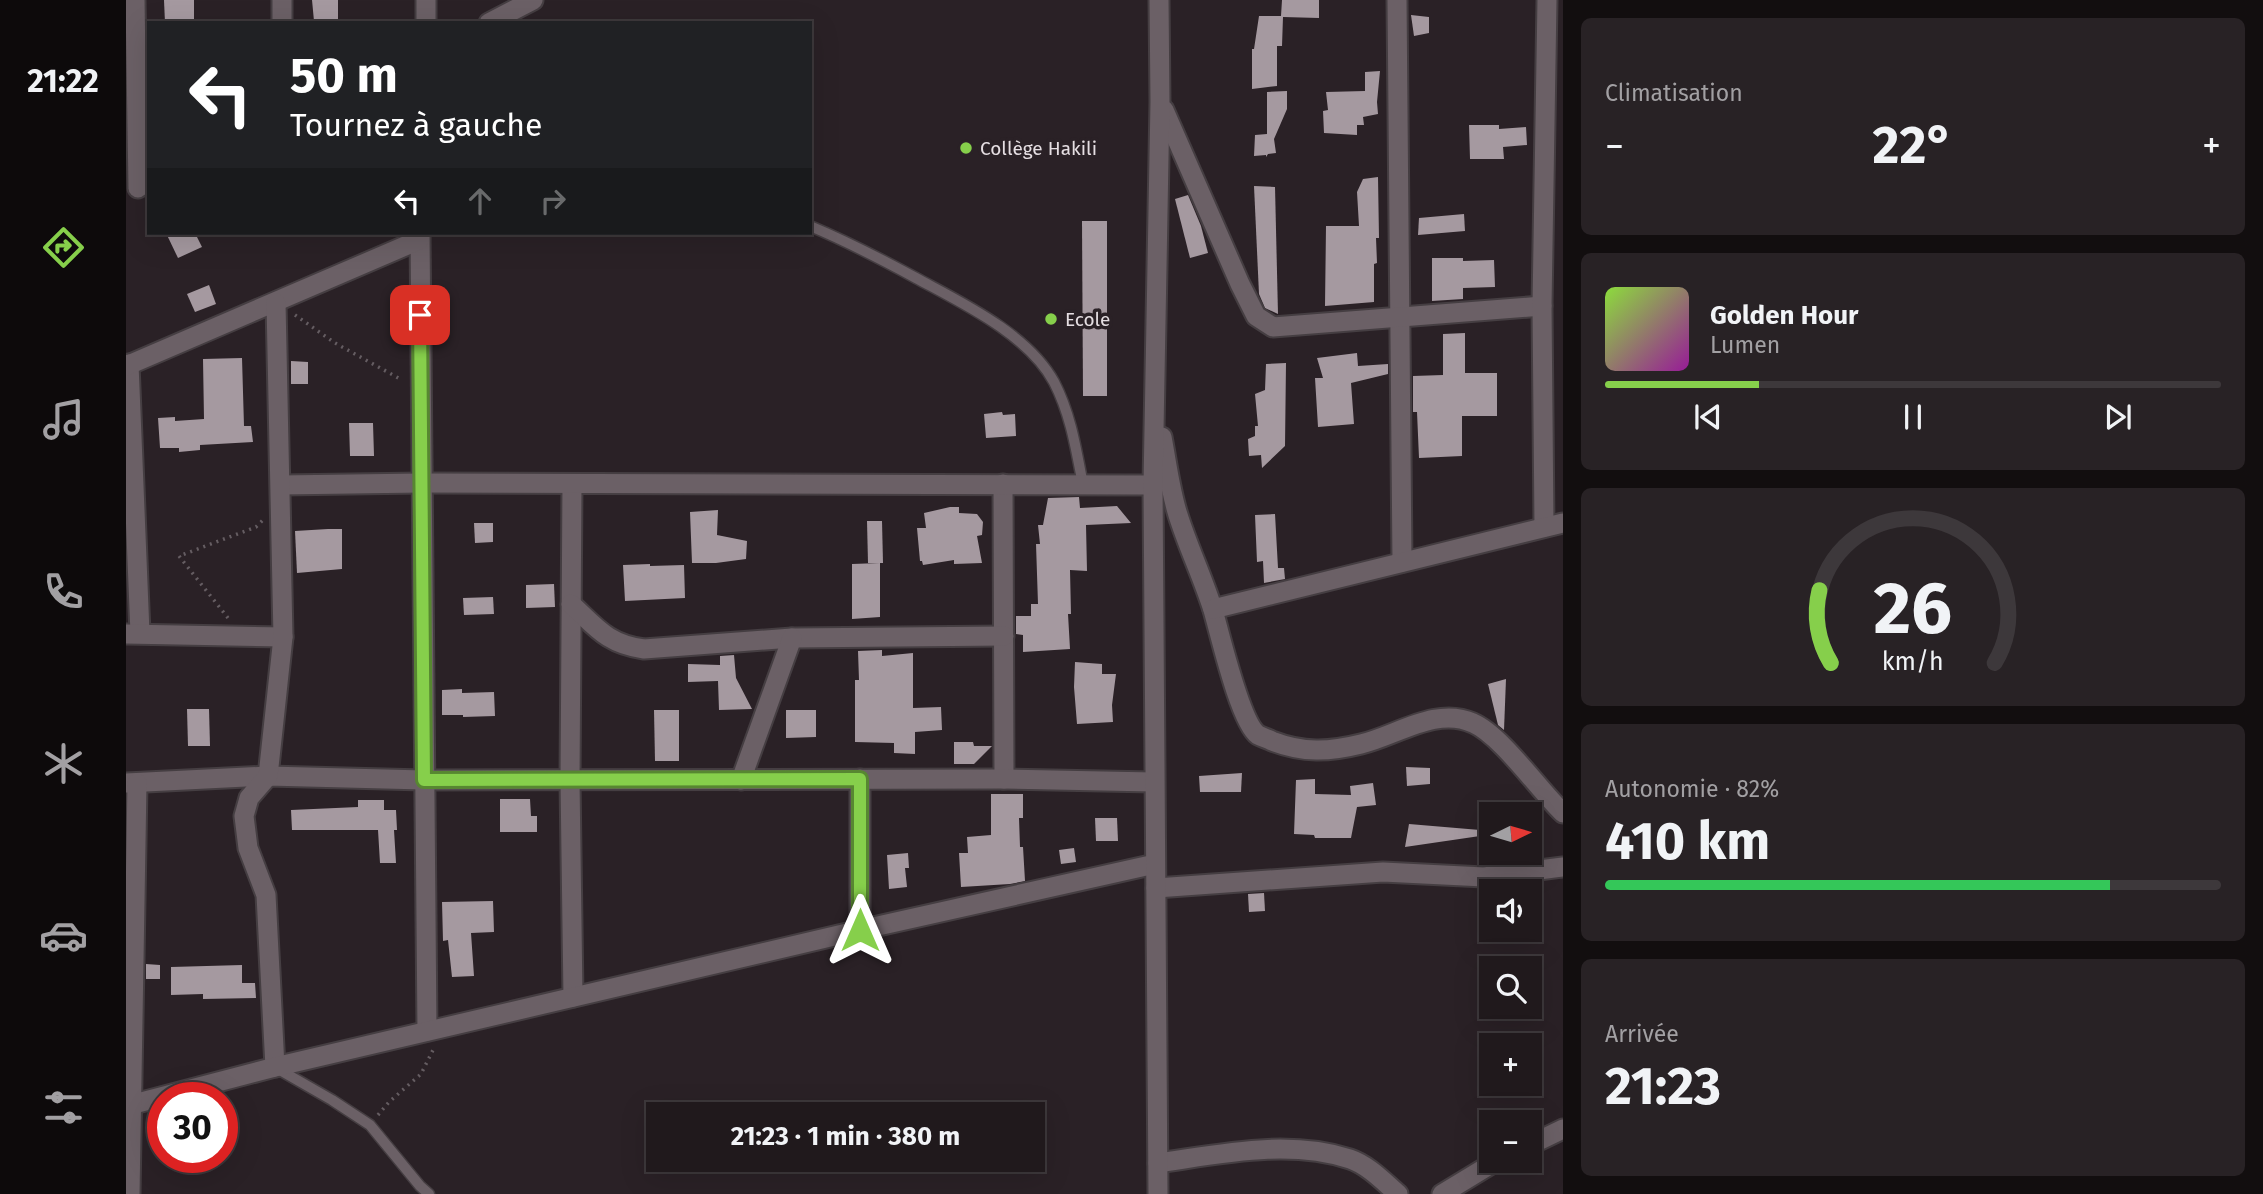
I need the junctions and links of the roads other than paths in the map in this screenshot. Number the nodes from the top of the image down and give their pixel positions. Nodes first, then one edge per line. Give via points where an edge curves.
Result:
1 (135, 0) edge
2 (282, 0) edge
3 (426, 0) edge
4 (533, 0) edge
5 (1159, 0) edge
6 (1397, 0) edge
7 (1552, 8) edge
8 (282, 21) edge
9 (426, 21) edge
10 (493, 21) edge
11 (1160, 102) junction
12 (138, 188) edge
13 (812, 227) edge
14 (420, 236) edge
15 (275, 303) junction
16 (1542, 306) junction
17 (1399, 317) junction
18 (128, 365) edge
19 (1154, 402) junction
20 (421, 483) junction
21 (572, 484) junction
22 (1003, 484) junction
23 (281, 485) junction
24 (1083, 485) junction
25 (1153, 485) junction
26 (1553, 525) edge
27 (1402, 562) junction
28 (571, 604) junction
29 (1213, 609) junction
30 (133, 634) edge
31 (1004, 636) junction
32 (283, 637) junction
33 (792, 638) junction
34 (268, 776) junction
35 (860, 779) junction
36 (1004, 779) junction
37 (424, 780) junction
38 (570, 780) junction
39 (741, 780) junction
40 (1153, 782) junction
41 (132, 783) edge
42 (1563, 813) edge
43 (1155, 864) junction
44 (1563, 867) edge
45 (1156, 888) junction
46 (860, 930) junction
47 (573, 997) junction
48 (432, 1030) junction
49 (275, 1067) junction
50 (130, 1105) junction
51 (1563, 1129) edge
52 (1542, 1139) edge
53 (1158, 1163) junction
54 (1479, 1172) edge
55 (130, 1194) edge
56 (429, 1194) edge
57 (1158, 1194) edge
58 (1398, 1194) edge
59 (1442, 1194) edge

1 - 12 street
2 - 8 street
3 - 9 street
4 - 10 street
5 - 11 street
6 - 17 street
7 - 16 street
11 - 17 street via 1256,316 1273,327
11 - 19 street
13 - 24 lane via 981,313 1034,354 1054,381 1072,424
14 - 15 street
14 - 20 street
15 - 18 street
15 - 23 street
16 - 17 street
16 - 26 street
17 - 27 street
18 - 30 street
19 - 25 street
19 - 29 street via 1177,513
20 - 21 street
20 - 23 street
20 - 37 street
21 - 22 street
21 - 28 street
22 - 24 street
22 - 31 street
23 - 32 street
24 - 25 street
25 - 40 street
26 - 27 street
27 - 29 street
28 - 33 street via 607,637 626,647
28 - 38 street
29 - 42 street via 1246,718 1258,735 1286,746 1322,751 1363,744 1450,717 1474,723 1508,752
30 - 32 street
31 - 33 street
31 - 36 street
32 - 34 street
33 - 39 street
34 - 37 street
34 - 41 street
34 - 49 street via 249,798 244,816 248,848 266,895
35 - 36 street
35 - 39 street
35 - 46 street
36 - 40 street
37 - 38 street
37 - 48 street
38 - 39 street
38 - 47 street
40 - 43 street
41 - 50 street
43 - 45 street
43 - 46 street
44 - 45 street via 1484,877 1383,872
45 - 53 street
46 - 47 street
47 - 48 street
48 - 49 street
49 - 50 street
49 - 56 lane via 370,1125
50 - 55 street
51 - 52 street
53 - 57 street
53 - 58 street via 1252,1150 1304,1150 1352,1160
54 - 59 street

